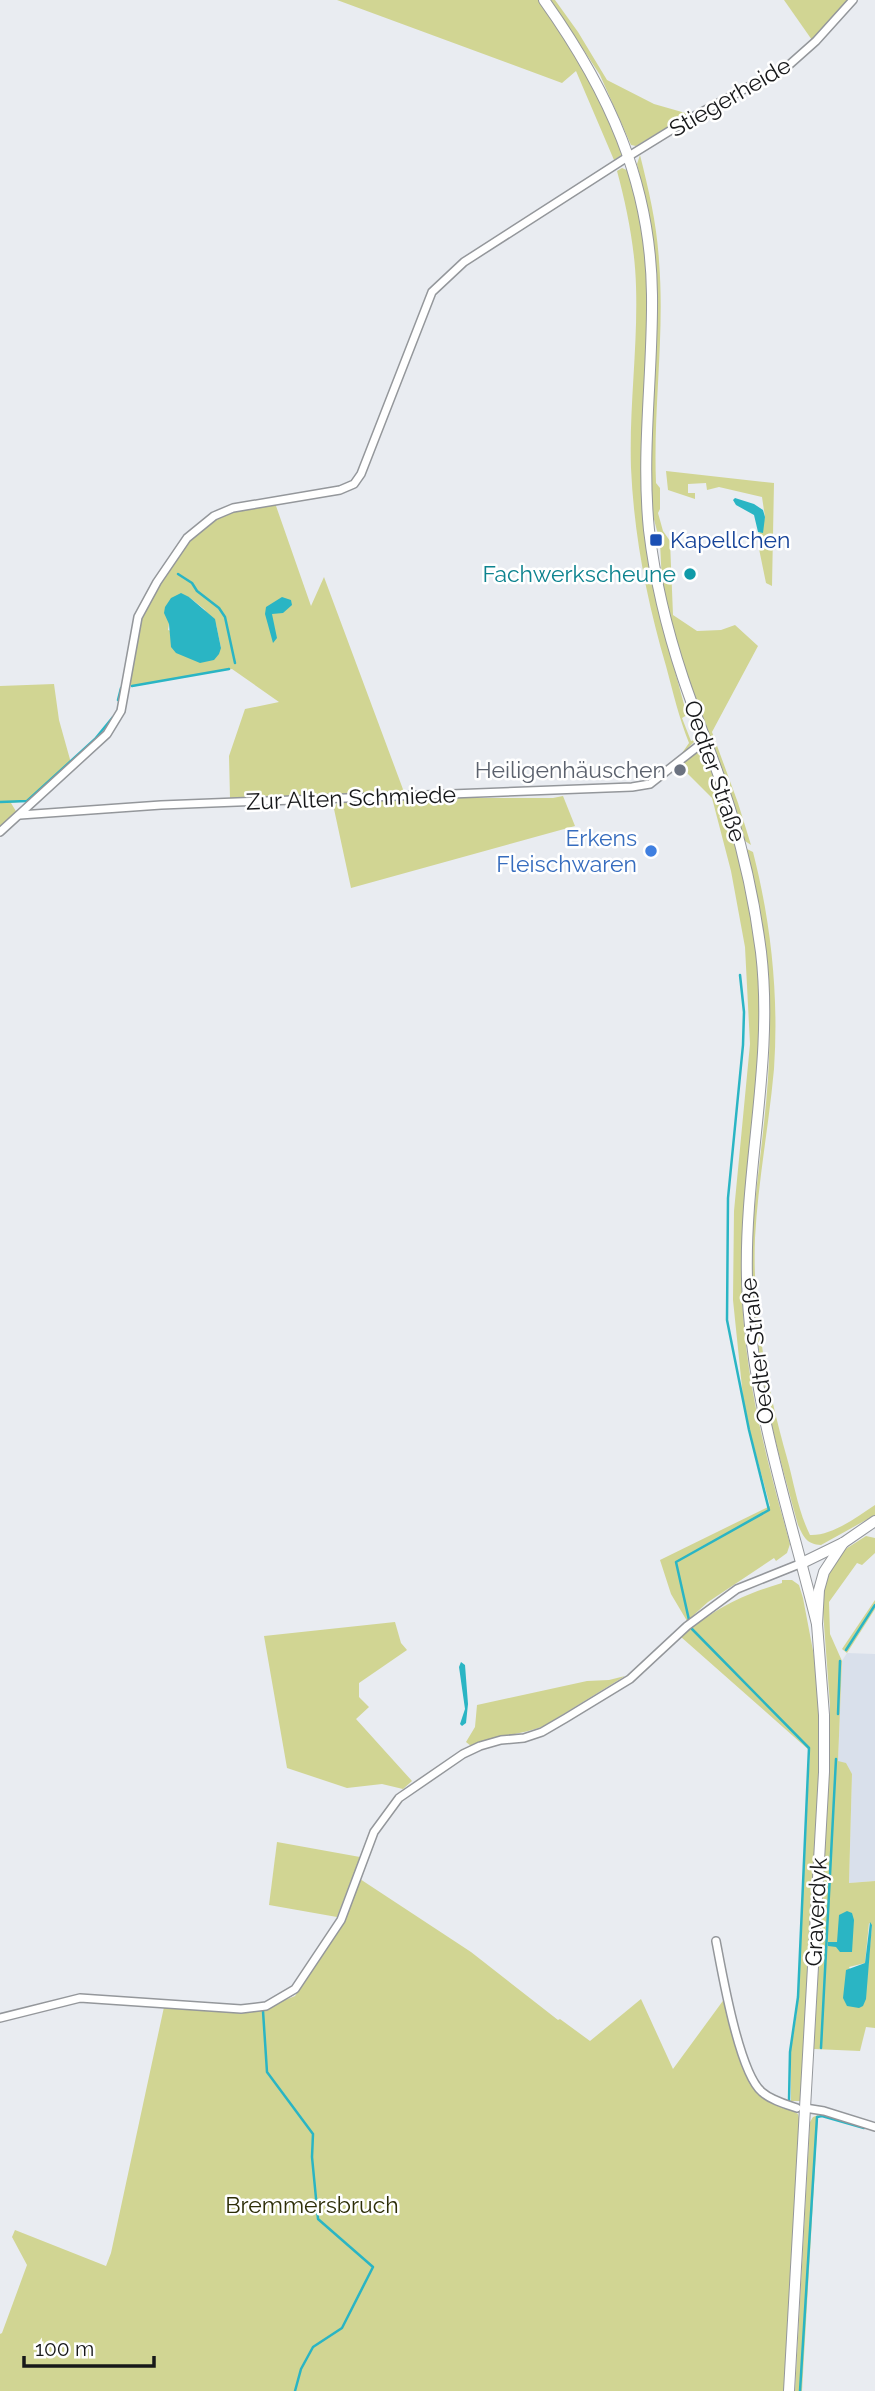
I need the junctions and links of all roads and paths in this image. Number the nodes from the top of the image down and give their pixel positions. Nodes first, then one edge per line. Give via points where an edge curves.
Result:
1 (544, 0) edge
2 (853, 0) edge
3 (629, 156) junction
4 (706, 740) junction
5 (20, 815) junction
6 (0, 832) edge
7 (875, 1521) edge
8 (843, 1543) junction
9 (802, 1563) junction
10 (817, 1624) junction
11 (716, 1941) dead end
12 (0, 2018) edge
13 (801, 2108) junction
14 (875, 2127) edge
15 (789, 2391) edge

1 - 3 main road, Oedter Straße via 589,67
2 - 3 street, Stiegerheide via 789,65
3 - 4 main road, Oedter Straße via 647,229 652,291 646,463 649,531 670,637
3 - 5 street via 464,262 432,292 354,484 233,508 214,516 187,538 138,617 121,711 107,734
4 - 5 street, Zur Alten Schmiede via 650,784 632,788 161,805
4 - 9 main road, Oedter Straße via 740,841 761,951 765,1032 747,1244 748,1315 765,1429
5 - 6 street
7 - 8 main road
8 - 9 main road
8 - 10 main road via 824,1572
9 - 10 main road
9 - 12 street via 737,1589 687,1626 630,1679 566,1718 533,1735 501,1740 463,1754 399,1798 374,1832 341,1920 295,1989 286,1995 266,2006 242,2008 80,1998
10 - 13 main road, Graverdyk via 824,1772
11 - 13 street via 749,2072 760,2091
13 - 14 street
13 - 15 main road, Graverdyk

